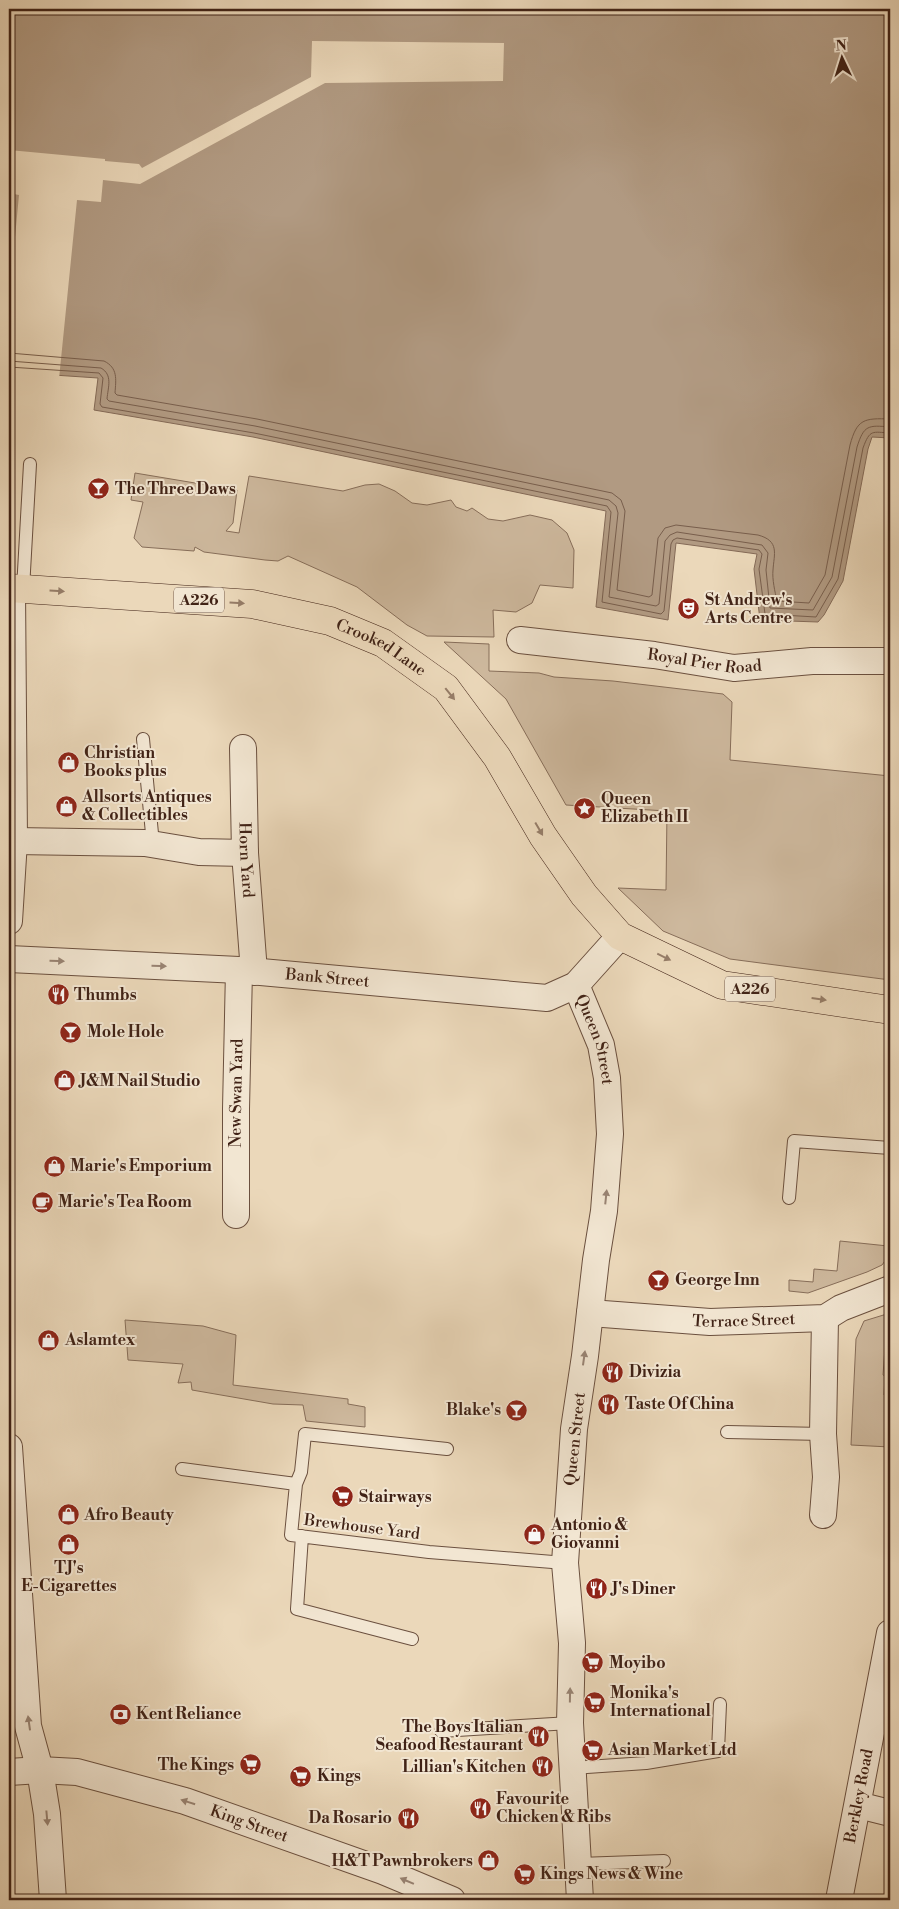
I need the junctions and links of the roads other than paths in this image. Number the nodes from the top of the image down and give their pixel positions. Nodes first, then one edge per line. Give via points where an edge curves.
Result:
1 (30, 464) dead end
2 (14, 589) edge
3 (520, 640) dead end
4 (890, 662) edge
5 (143, 739) dead end
6 (243, 748) dead end
7 (14, 841) junction
8 (153, 844) junction
9 (245, 853) junction
10 (9, 921) edge
11 (620, 936) junction
12 (9, 959) edge
13 (247, 971) junction
14 (576, 985) junction
15 (890, 1010) edge
16 (890, 1148) edge
17 (789, 1198) dead end
18 (236, 1215) dead end
19 (890, 1289) edge
20 (590, 1313) junction
21 (825, 1318) junction
22 (728, 1432) dead end
23 (823, 1434) junction
24 (9, 1447) edge
25 (447, 1449) dead end
26 (182, 1469) dead end
27 (296, 1484) junction
28 (823, 1515) dead end
29 (302, 1536) junction
30 (565, 1563) junction
31 (890, 1634) edge
32 (412, 1639) dead end
33 (720, 1704) dead end
34 (570, 1723) junction
35 (441, 1731) dead end
36 (572, 1768) junction
37 (40, 1770) junction
38 (9, 1772) edge
39 (858, 1806) junction
40 (890, 1813) edge
41 (664, 1861) dead end
42 (579, 1864) junction
43 (53, 1900) edge
44 (452, 1900) edge
45 (580, 1900) edge
46 (839, 1900) edge

1 - 2 lane
2 - 7 street
2 -> 11 main road, Crooked Lane / A226 via 252,604 330,621 383,643 446,688 497,757 543,836 584,895
3 - 4 street, Royal Pier Road via 734,668 812,662
5 - 8 lane
6 - 9 street, Horn Yard
7 - 8 street
7 - 10 street
8 - 9 street via 199,852
9 - 13 street, Horn Yard
11 - 14 street, Bank Street
11 -> 15 main road, A226 via 722,985
12 -> 13 street, Bank Street
13 - 14 street, Bank Street via 547,998
13 - 18 street, New Swan Yard via 236,1109
20 -> 14 street, Queen Street via 606,1198 610,1128 601,1045
16 - 17 lane via 794,1141
19 - 21 street, Terrace Street via 841,1308
20 - 21 street, Terrace Street via 710,1322
30 -> 20 street, Queen Street via 574,1429
21 - 23 street
22 - 23 lane
23 - 28 street via 826,1477
37 -> 24 street via 28,1726
25 - 27 lane via 305,1434 301,1472
26 - 27 lane
27 - 29 lane, Brewhouse Yard via 291,1536
29 - 30 lane, Brewhouse Yard via 429,1552
29 - 32 lane via 297,1610
34 -> 30 street, Queen Street via 572,1642
31 - 39 street, Berkley Road
33 - 36 lane via 718,1751 646,1763
34 - 35 lane
34 - 36 street, Queen Street
36 - 42 street, Queen Street
37 - 38 street, King Street
37 -> 43 street via 47,1814
44 -> 37 street, King Street via 383,1871 185,1801 77,1772
39 - 40 street
39 - 46 street, Berkley Road
41 - 42 lane
42 - 45 street, Queen Street

